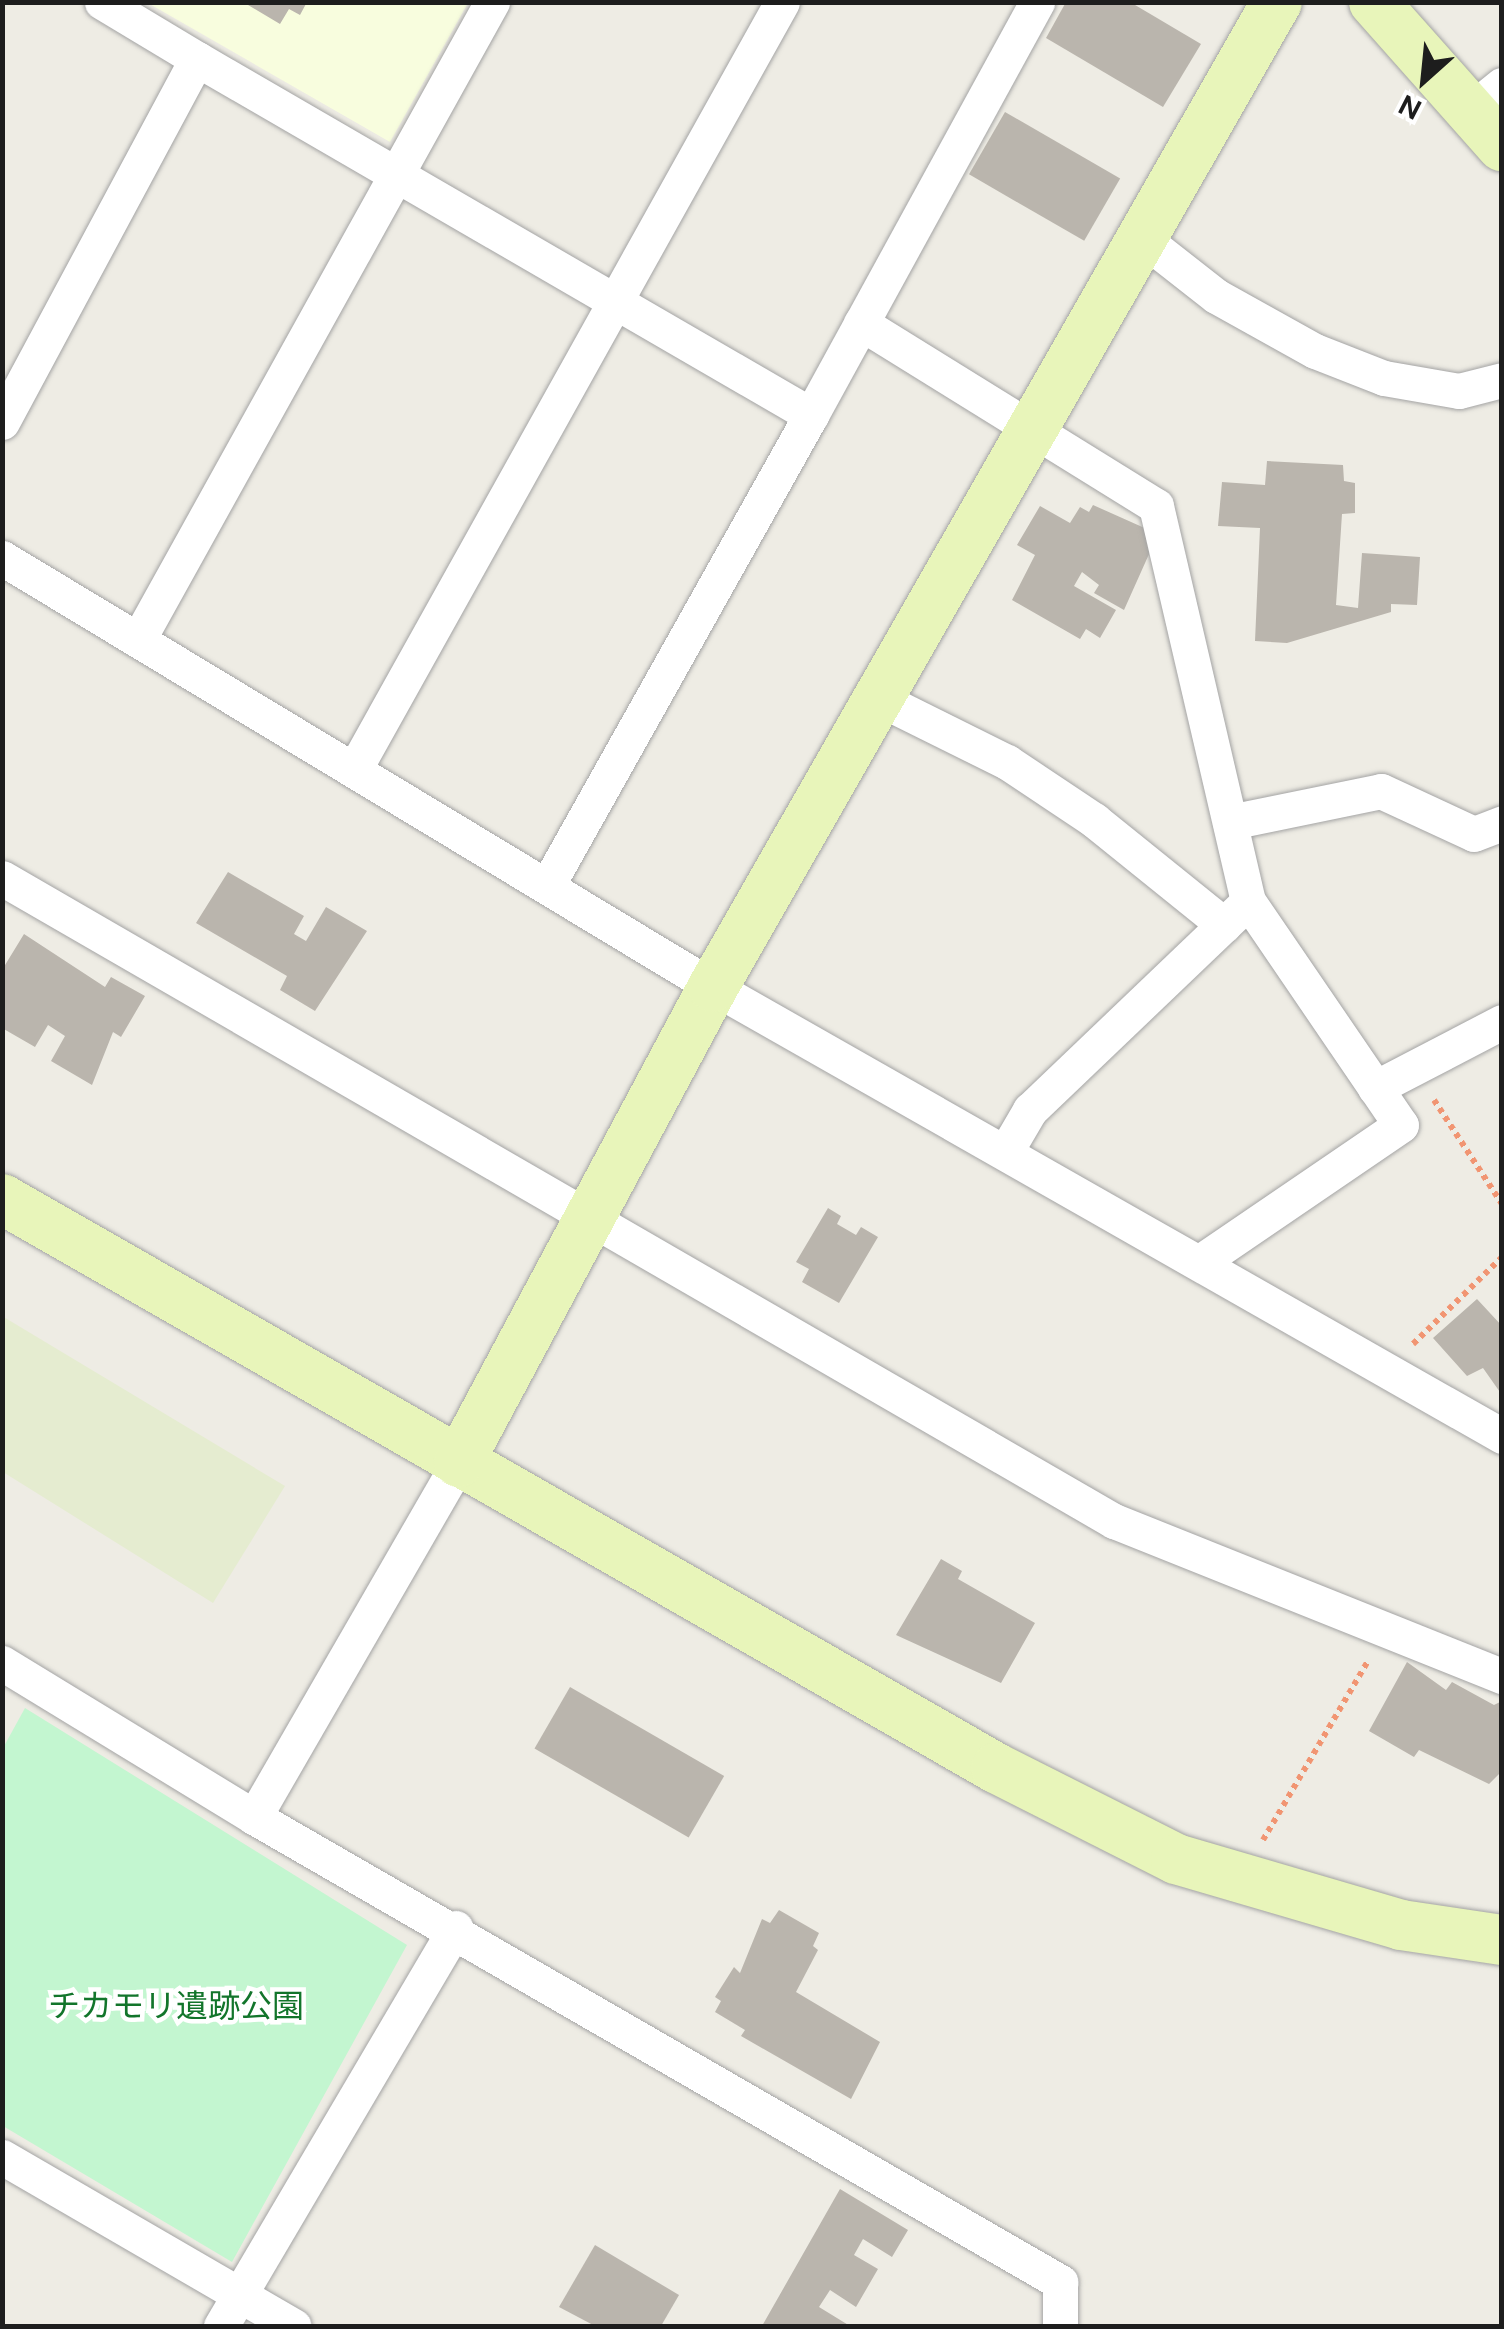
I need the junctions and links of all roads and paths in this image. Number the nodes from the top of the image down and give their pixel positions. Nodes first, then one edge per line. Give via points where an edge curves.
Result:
1 (102, 2) edge
2 (492, 2) edge
3 (782, 2) edge
4 (1037, 2) edge
5 (1277, 2) edge
6 (1374, 2) edge
7 (198, 58) junction
8 (1492, 113) edge
9 (396, 174) junction
10 (1142, 238) junction
11 (615, 301) junction
12 (862, 323) junction
13 (1502, 380) edge
14 (811, 416) junction
15 (2, 422) edge
16 (1034, 428) junction
17 (2, 558) edge
18 (138, 640) junction
19 (878, 698) junction
20 (354, 770) junction
21 (1230, 822) junction
22 (1502, 823) edge
23 (2, 878) edge
24 (547, 886) junction
25 (1236, 913) junction
26 (713, 987) junction
27 (1502, 1022) edge
28 (1412, 1066) junction
29 (1376, 1088) junction
30 (1006, 1151) junction
31 (2, 1199) edge
32 (1502, 1204) edge
33 (596, 1216) junction
34 (1502, 1257) edge
35 (1202, 1261) junction
36 (1387, 1369) junction
37 (1502, 1436) edge
38 (459, 1462) junction
39 (1387, 1630) junction
40 (2, 1663) edge
41 (1502, 1676) edge
42 (254, 1816) junction
43 (1240, 1879) junction
44 (456, 1928) junction
45 (1502, 1940) edge
46 (2, 2157) edge
47 (240, 2296) junction
48 (222, 2326) edge
49 (292, 2326) edge
50 (1060, 2326) edge

1 - 7 street
2 - 9 street
3 - 11 street
4 - 12 street
5 - 10 street
6 - 8 street
7 - 9 street
7 - 15 street
9 - 11 street
9 - 18 street
10 - 13 street via 1216,296 1315,351 1384,378 1459,391
10 - 16 street
11 - 14 street
11 - 20 street
12 - 14 street
12 - 16 street
14 - 24 street
16 - 19 street
16 - 21 street via 1156,506
17 - 18 street
18 - 20 street
19 - 25 street via 1007,762
19 - 26 street
20 - 24 street
21 - 22 street via 1381,791 1474,834
21 - 25 street
23 - 33 street
24 - 26 street
25 - 29 street
25 - 30 street via 1030,1110
26 - 30 street
26 - 33 street
27 - 28 street
28 - 29 street
28 - 32 path
29 - 35 street via 1401,1124
30 - 35 street
31 - 38 street
33 - 38 street
33 - 39 street via 1114,1521
34 - 36 path
35 - 36 street
36 - 37 street
38 - 42 street
38 - 43 street via 996,1768 1176,1859
39 - 41 street
39 - 43 path
40 - 42 street
42 - 44 street
43 - 45 street via 1402,1925
44 - 47 street
44 - 50 street via 1060,2282
46 - 47 street
47 - 48 street
47 - 49 street

